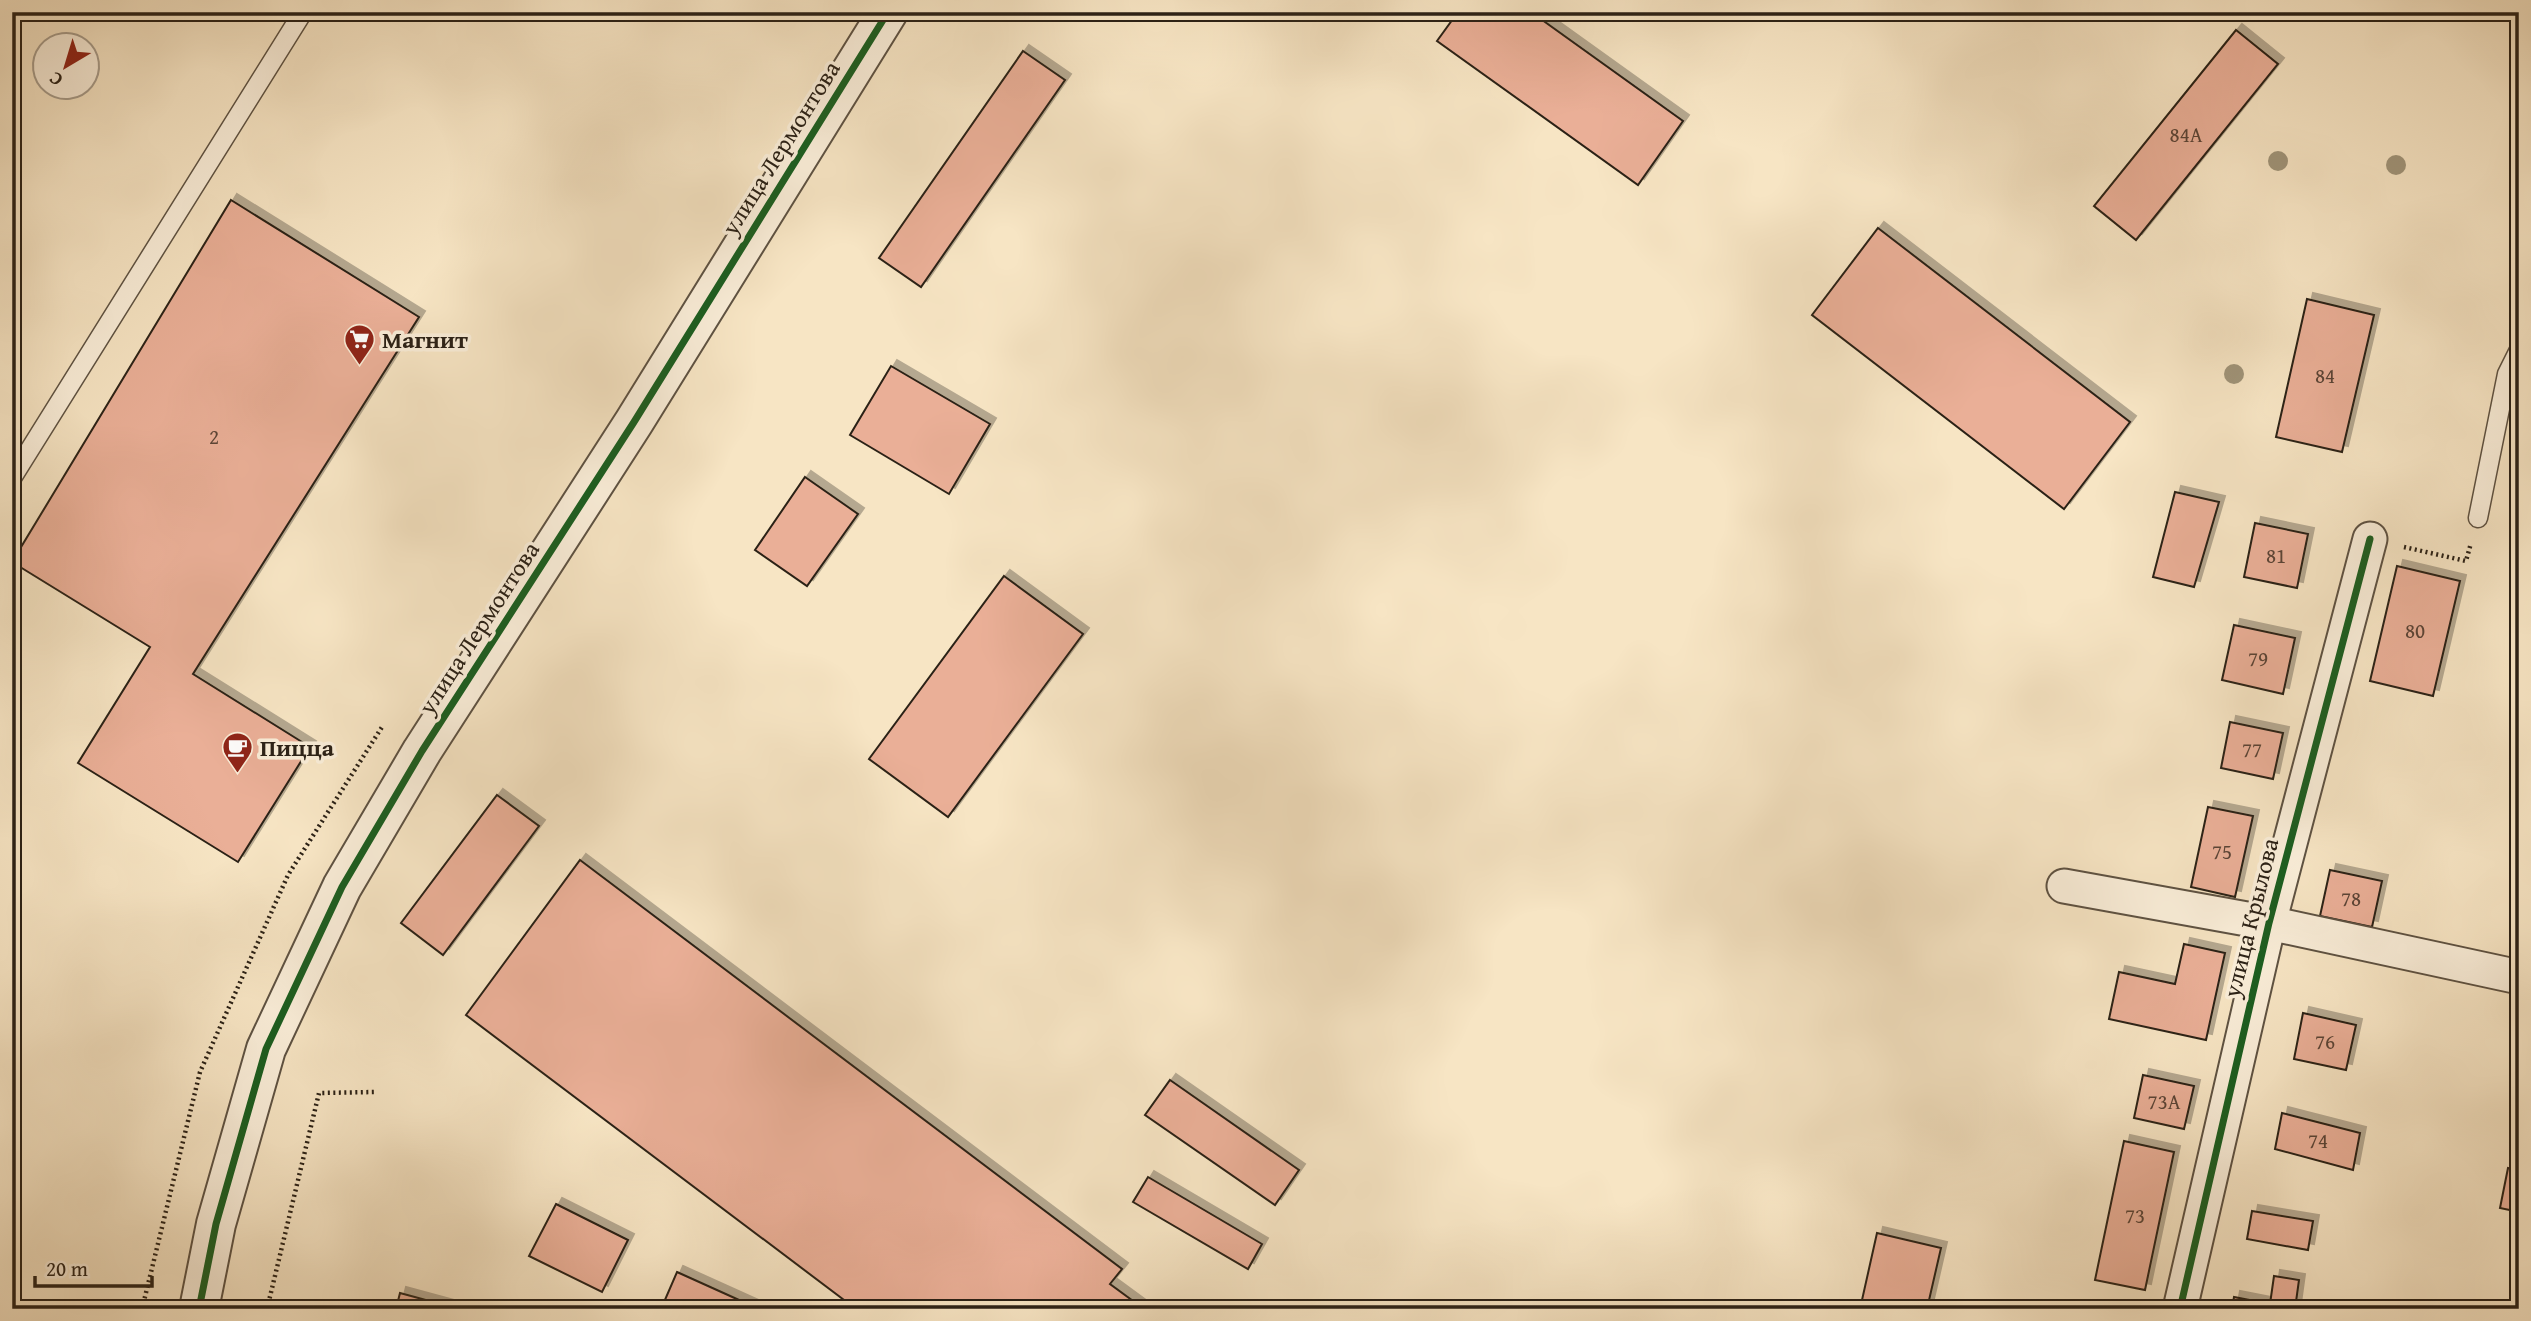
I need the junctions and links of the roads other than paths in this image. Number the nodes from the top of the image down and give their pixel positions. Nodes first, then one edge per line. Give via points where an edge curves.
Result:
1 (303, 12) edge
2 (888, 12) edge
3 (2519, 350) edge
4 (12, 478) edge
5 (2478, 519) road end
6 (2370, 539) road end
7 (2064, 886) dead end
8 (2269, 923) junction
9 (2519, 977) edge
10 (199, 1309) edge
11 (2180, 1309) edge

1 - 4 lane
2 - 10 street, улица Лермонтова via 634,422 422,751 342,887 266,1048 216,1224
3 - 5 lane via 2507,374
6 - 8 street, улица Крылова
7 - 8 street
8 - 9 street
8 - 11 street, улица Крылова

